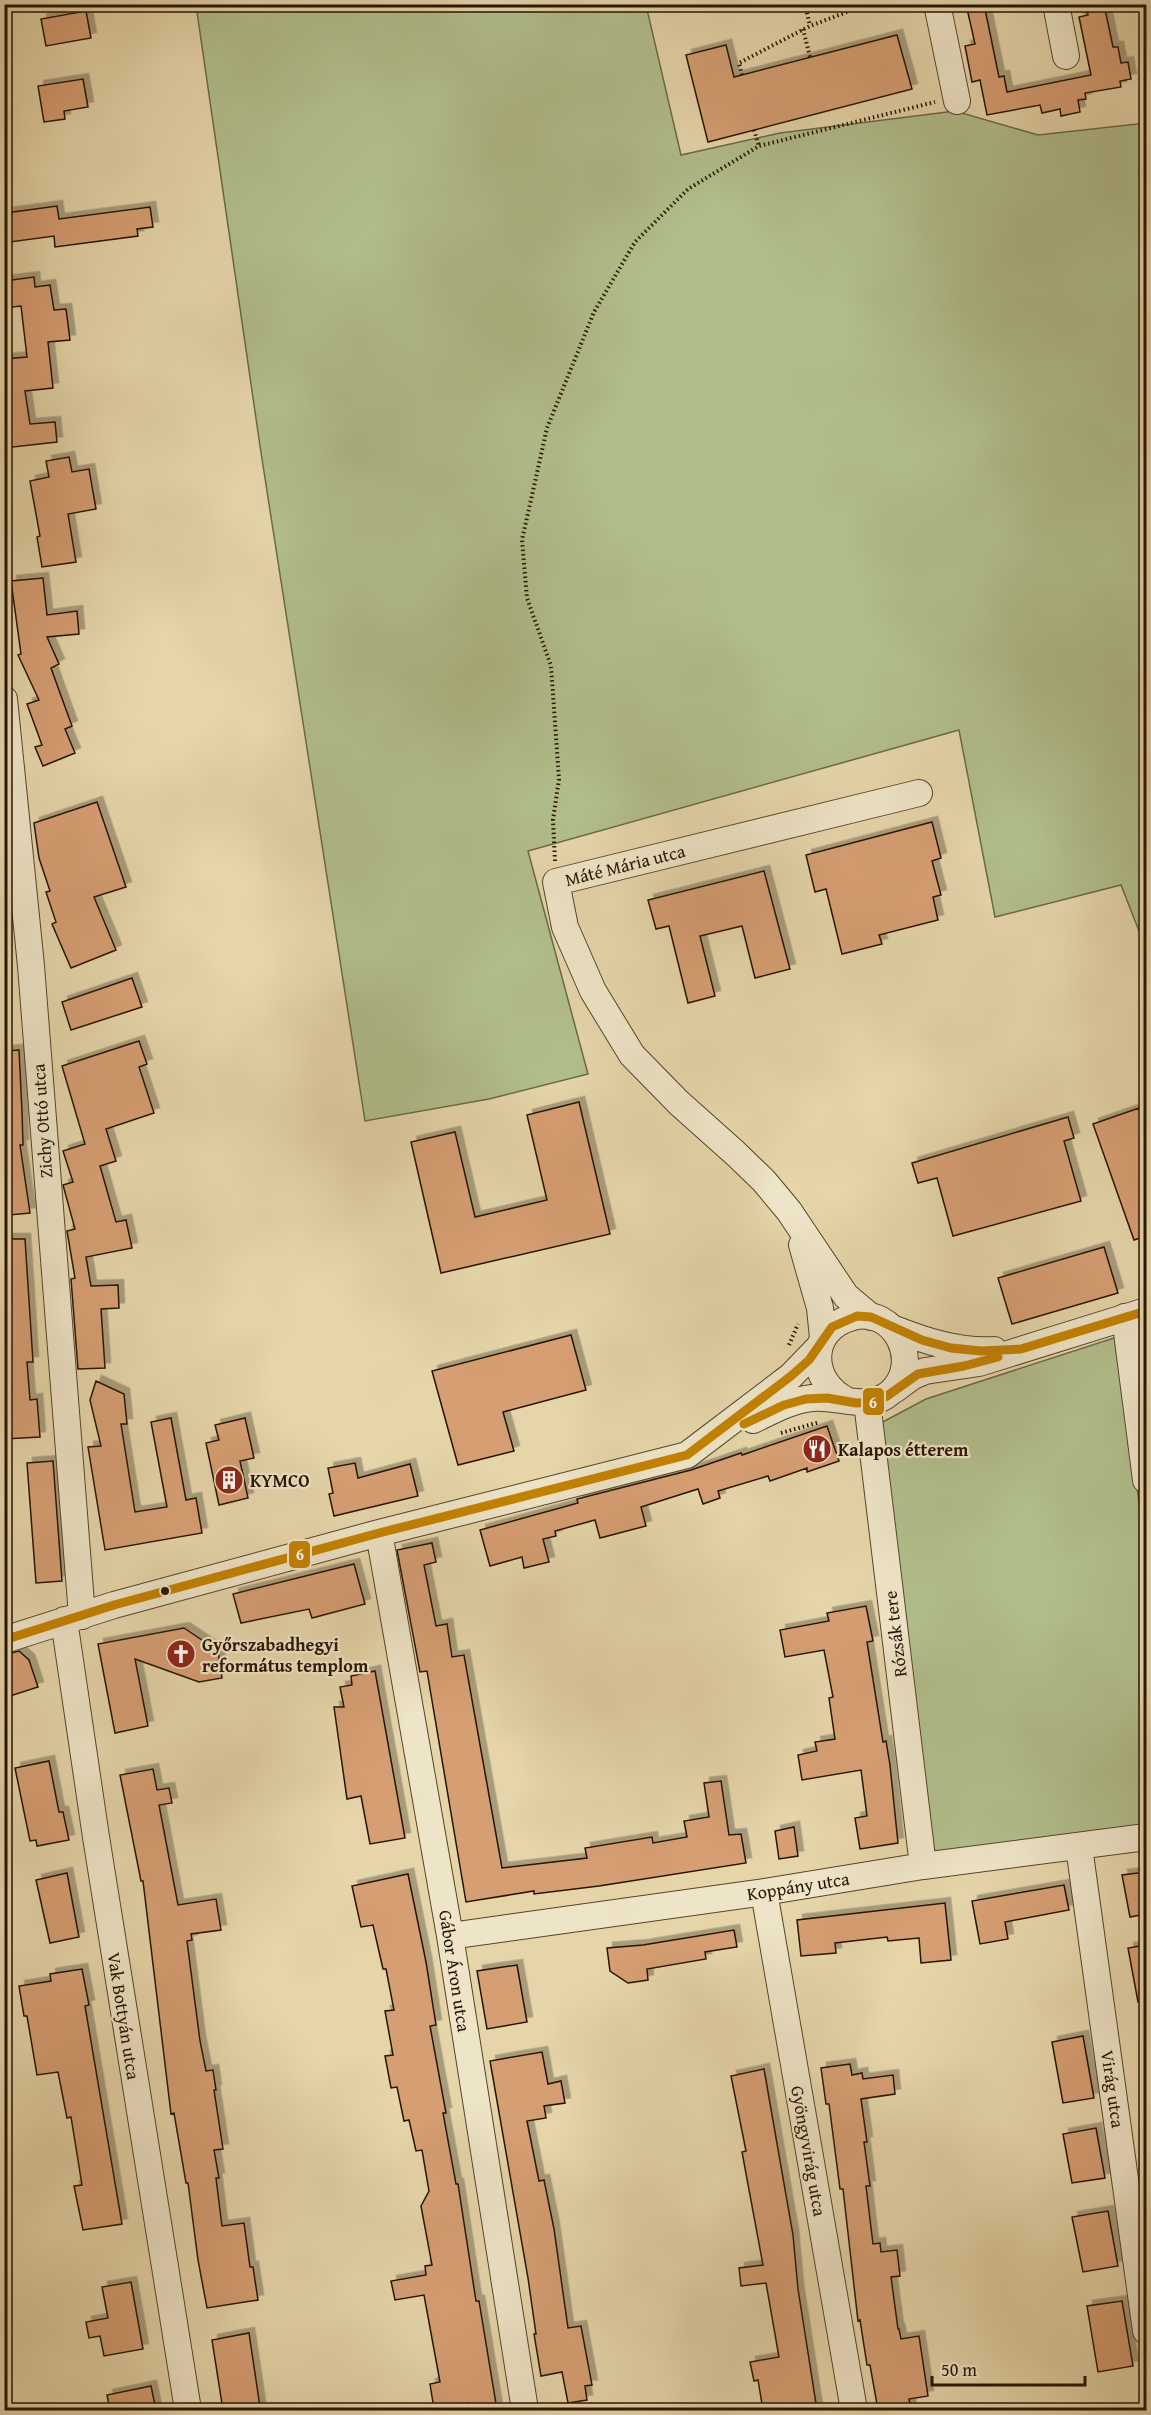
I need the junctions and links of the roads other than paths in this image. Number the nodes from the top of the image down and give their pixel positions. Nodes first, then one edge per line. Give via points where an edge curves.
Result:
1 (937, 4) edge
2 (1056, 4) edge
3 (1066, 56) dead end
4 (946, 96) road end
5 (4, 699) edge
6 (920, 793) dead end
7 (789, 1211) junction
8 (1136, 1314) edge
9 (882, 1322) junction
10 (821, 1342) junction
11 (1021, 1348) junction
12 (891, 1392) junction
13 (858, 1402) junction
14 (698, 1448) junction
15 (1146, 1480) edge
16 (379, 1533) junction
17 (73, 1618) junction
18 (4, 1640) edge
19 (1146, 1837) edge
20 (1079, 1847) junction
21 (923, 1866) junction
22 (764, 1892) junction
23 (450, 1936) junction
24 (1146, 2331) edge
25 (188, 2410) edge
26 (525, 2410) edge
27 (854, 2410) edge

1 - 4 street
2 - 3 street
5 - 17 street, Zichy Ottó utca via 30,966
6 - 7 street, Máté Mária utca via 556,882 565,927 593,991 632,1055 678,1103 735,1153
7 - 9 street, Máté Mária utca via 846,1296
7 - 10 street, Máté Mária utca via 816,1291
8 - 11 street
8 - 15 street
9 - 10 street via 857,1316 844,1320 832,1327
9 - 11 street via 951,1348
9 - 12 street via 900,1338 905,1356 904,1370
10 - 13 street via 818,1366 822,1378 837,1396
10 - 14 street via 791,1376
11 - 12 street via 979,1364 925,1371
12 - 13 street via 882,1398
13 - 14 street via 815,1397 786,1404
13 - 21 street, Rózsák tere
14 - 16 street via 687,1455
16 - 17 street
16 - 23 street, Gábor Áron utca
17 - 18 street
17 - 25 street, Vak Bottyán utca via 96,1838
19 - 20 street, Koppány utca
20 - 21 street, Koppány utca
20 - 24 street, Virág utca
21 - 22 street, Koppány utca
22 - 23 street, Koppány utca
22 - 27 street, Gyöngyvirág utca
23 - 26 street, Gábor Áron utca

